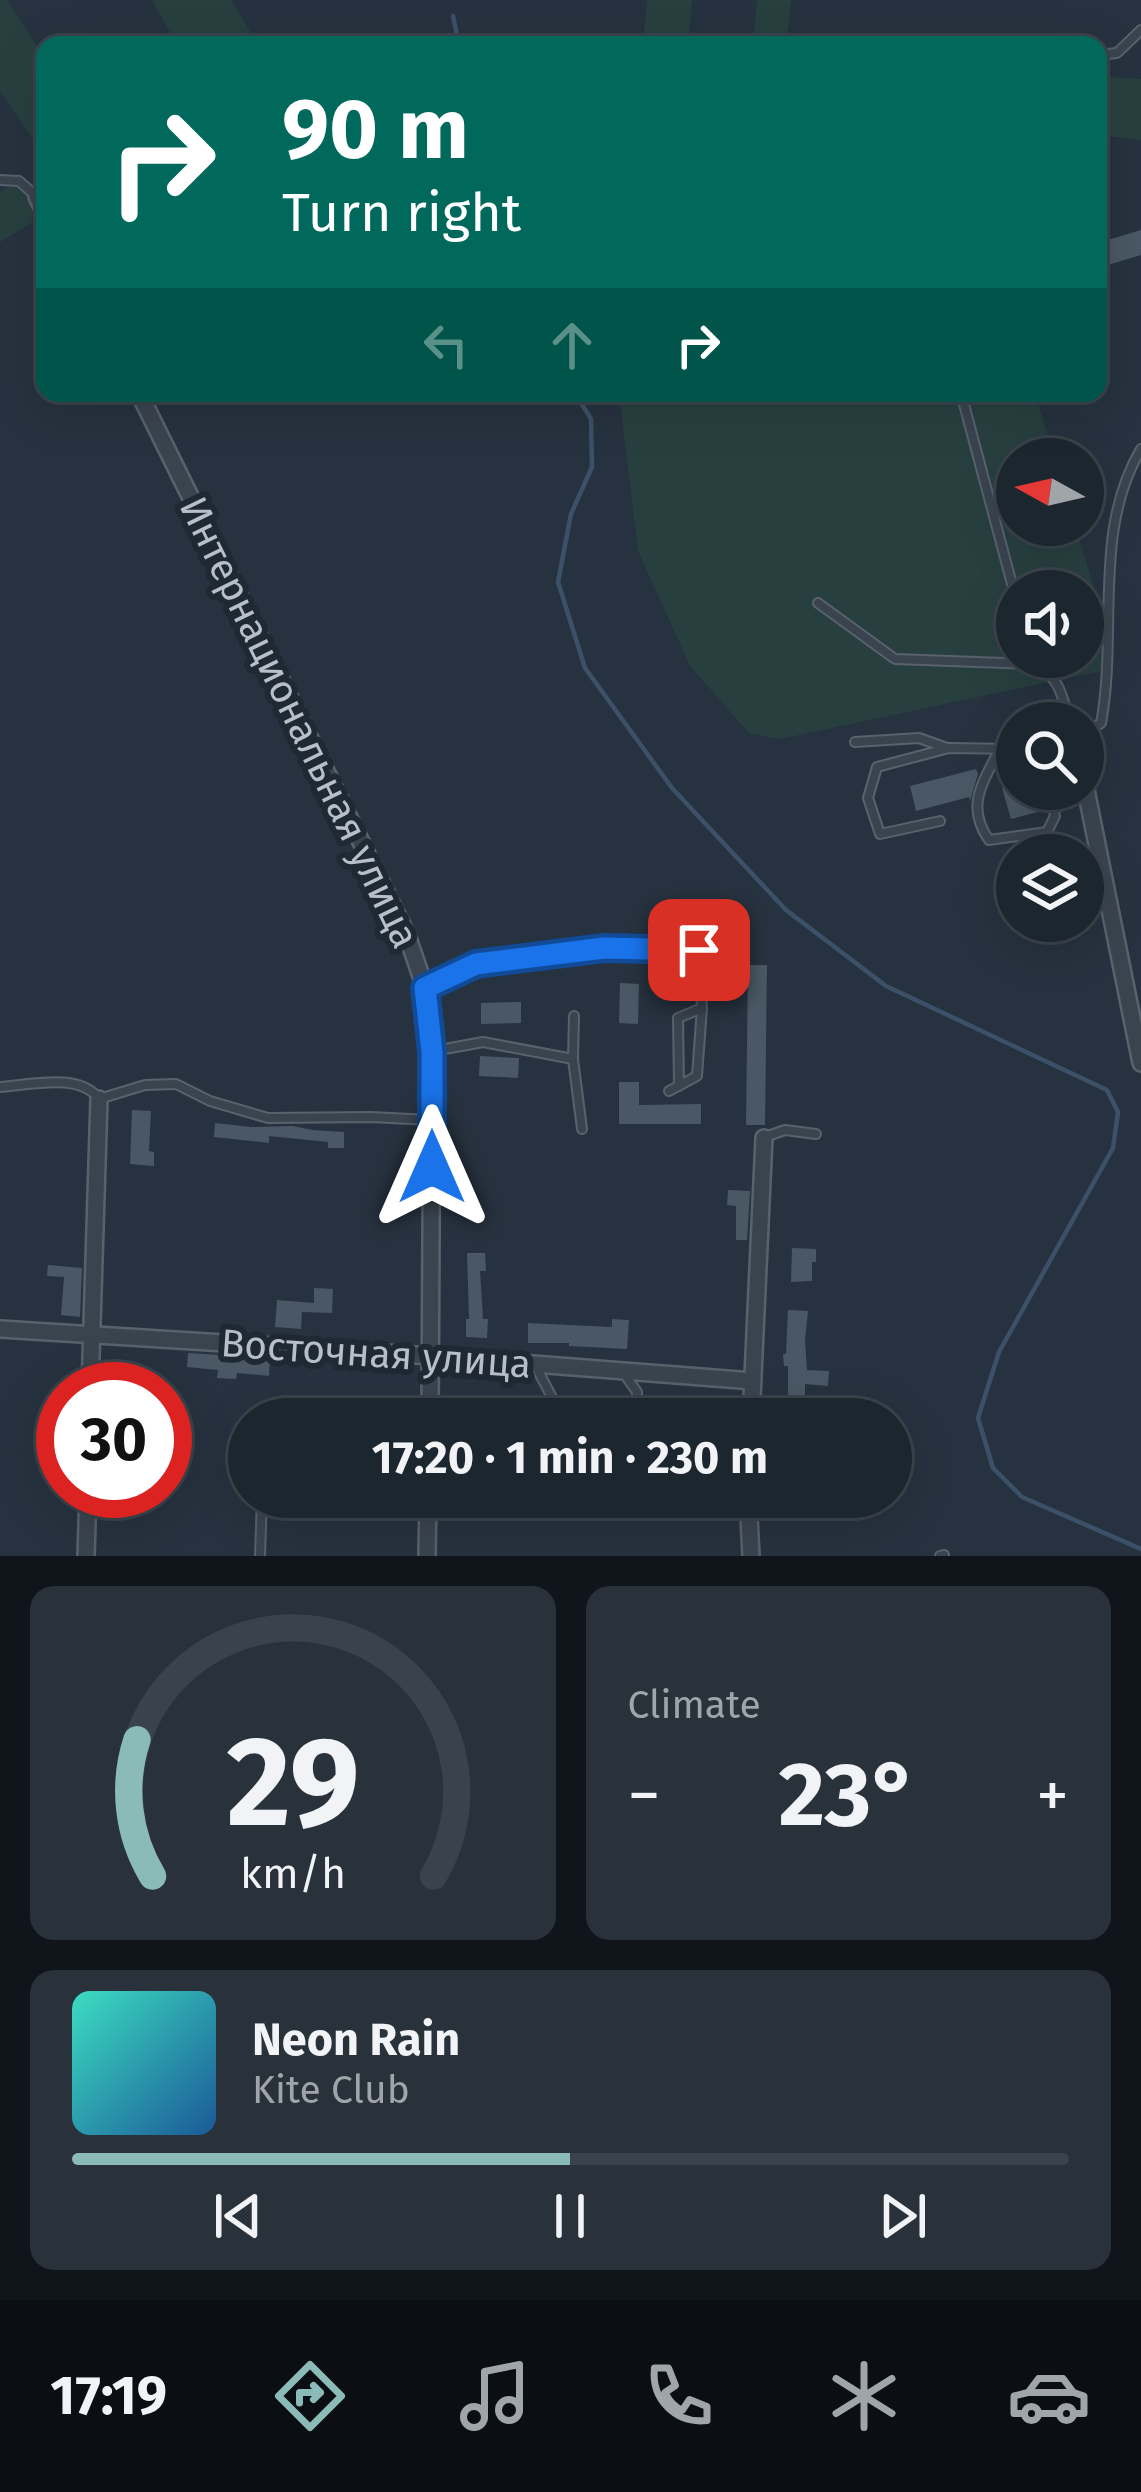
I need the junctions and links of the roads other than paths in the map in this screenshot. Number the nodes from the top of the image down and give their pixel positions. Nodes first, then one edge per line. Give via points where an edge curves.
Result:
1 (1141, 30) edge
2 (1107, 54) edge
3 (0, 180) edge
4 (36, 200) edge
5 (143, 402) edge
6 (963, 402) edge
7 (1141, 449) edge
8 (1008, 570) edge
9 (818, 603) dead end
10 (996, 660) edge
11 (1104, 705) edge
12 (855, 742) dead end
13 (949, 748) junction
14 (996, 749) edge
15 (996, 755) edge
16 (1054, 810) edge
17 (1090, 810) edge
18 (940, 821) dead end
19 (425, 988) junction
20 (702, 1008) junction
21 (574, 1016) dead end
22 (432, 1052) junction
23 (573, 1059) junction
24 (1141, 1063) edge
25 (679, 1085) junction
26 (0, 1087) edge
27 (669, 1091) dead end
28 (99, 1099) junction
29 (432, 1120) junction
30 (582, 1129) dead end
31 (816, 1134) dead end
32 (764, 1138) joint
33 (0, 1329) edge
34 (92, 1334) junction
35 (432, 1356) junction
36 (91, 1362) edge
37 (534, 1364) junction
38 (622, 1371) junction
39 (752, 1381) junction
40 (431, 1398) edge
41 (552, 1398) edge
42 (637, 1398) edge
43 (752, 1398) edge
44 (87, 1518) edge
45 (261, 1518) edge
46 (428, 1518) edge
47 (749, 1518) edge
48 (86, 1556) edge
49 (260, 1556) edge
50 (427, 1556) edge
51 (751, 1556) edge

1 - 2 lane
3 - 4 lane via 19,181
5 - 19 street, Интернациональная улица via 407,935
6 - 8 lane
7 - 11 lane via 1113,521
9 - 10 lane via 895,659
12 - 13 lane via 919,738
13 - 14 lane
13 - 18 lane via 877,767 868,798 880,834
15 - 16 lane via 976,798 989,840 1047,832
17 - 24 street
19 - 20 lane via 476,964 604,948 699,950
19 - 22 street, Интернациональная улица
20 - 25 lane via 697,1076
20 - 25 lane via 678,1018
21 - 23 lane
22 - 23 lane via 483,1042
22 - 29 street, Интернациональная улица
23 - 30 lane
25 - 27 lane
26 - 28 lane via 75,1083
28 - 29 lane via 176,1084 268,1118
28 - 34 street
29 - 35 street, Интернациональная улица
31 - 32 lane via 785,1130
32 - 39 street
33 - 34 street, Восточная улица
34 - 35 street, Восточная улица
34 - 36 street
35 - 37 street, Восточная улица
35 - 40 street, Интернациональная улица
37 - 38 street, Восточная улица
37 - 41 lane
38 - 39 street, Восточная улица
38 - 42 lane
39 - 43 street
44 - 48 street
45 - 49 lane
46 - 50 street
47 - 51 street

